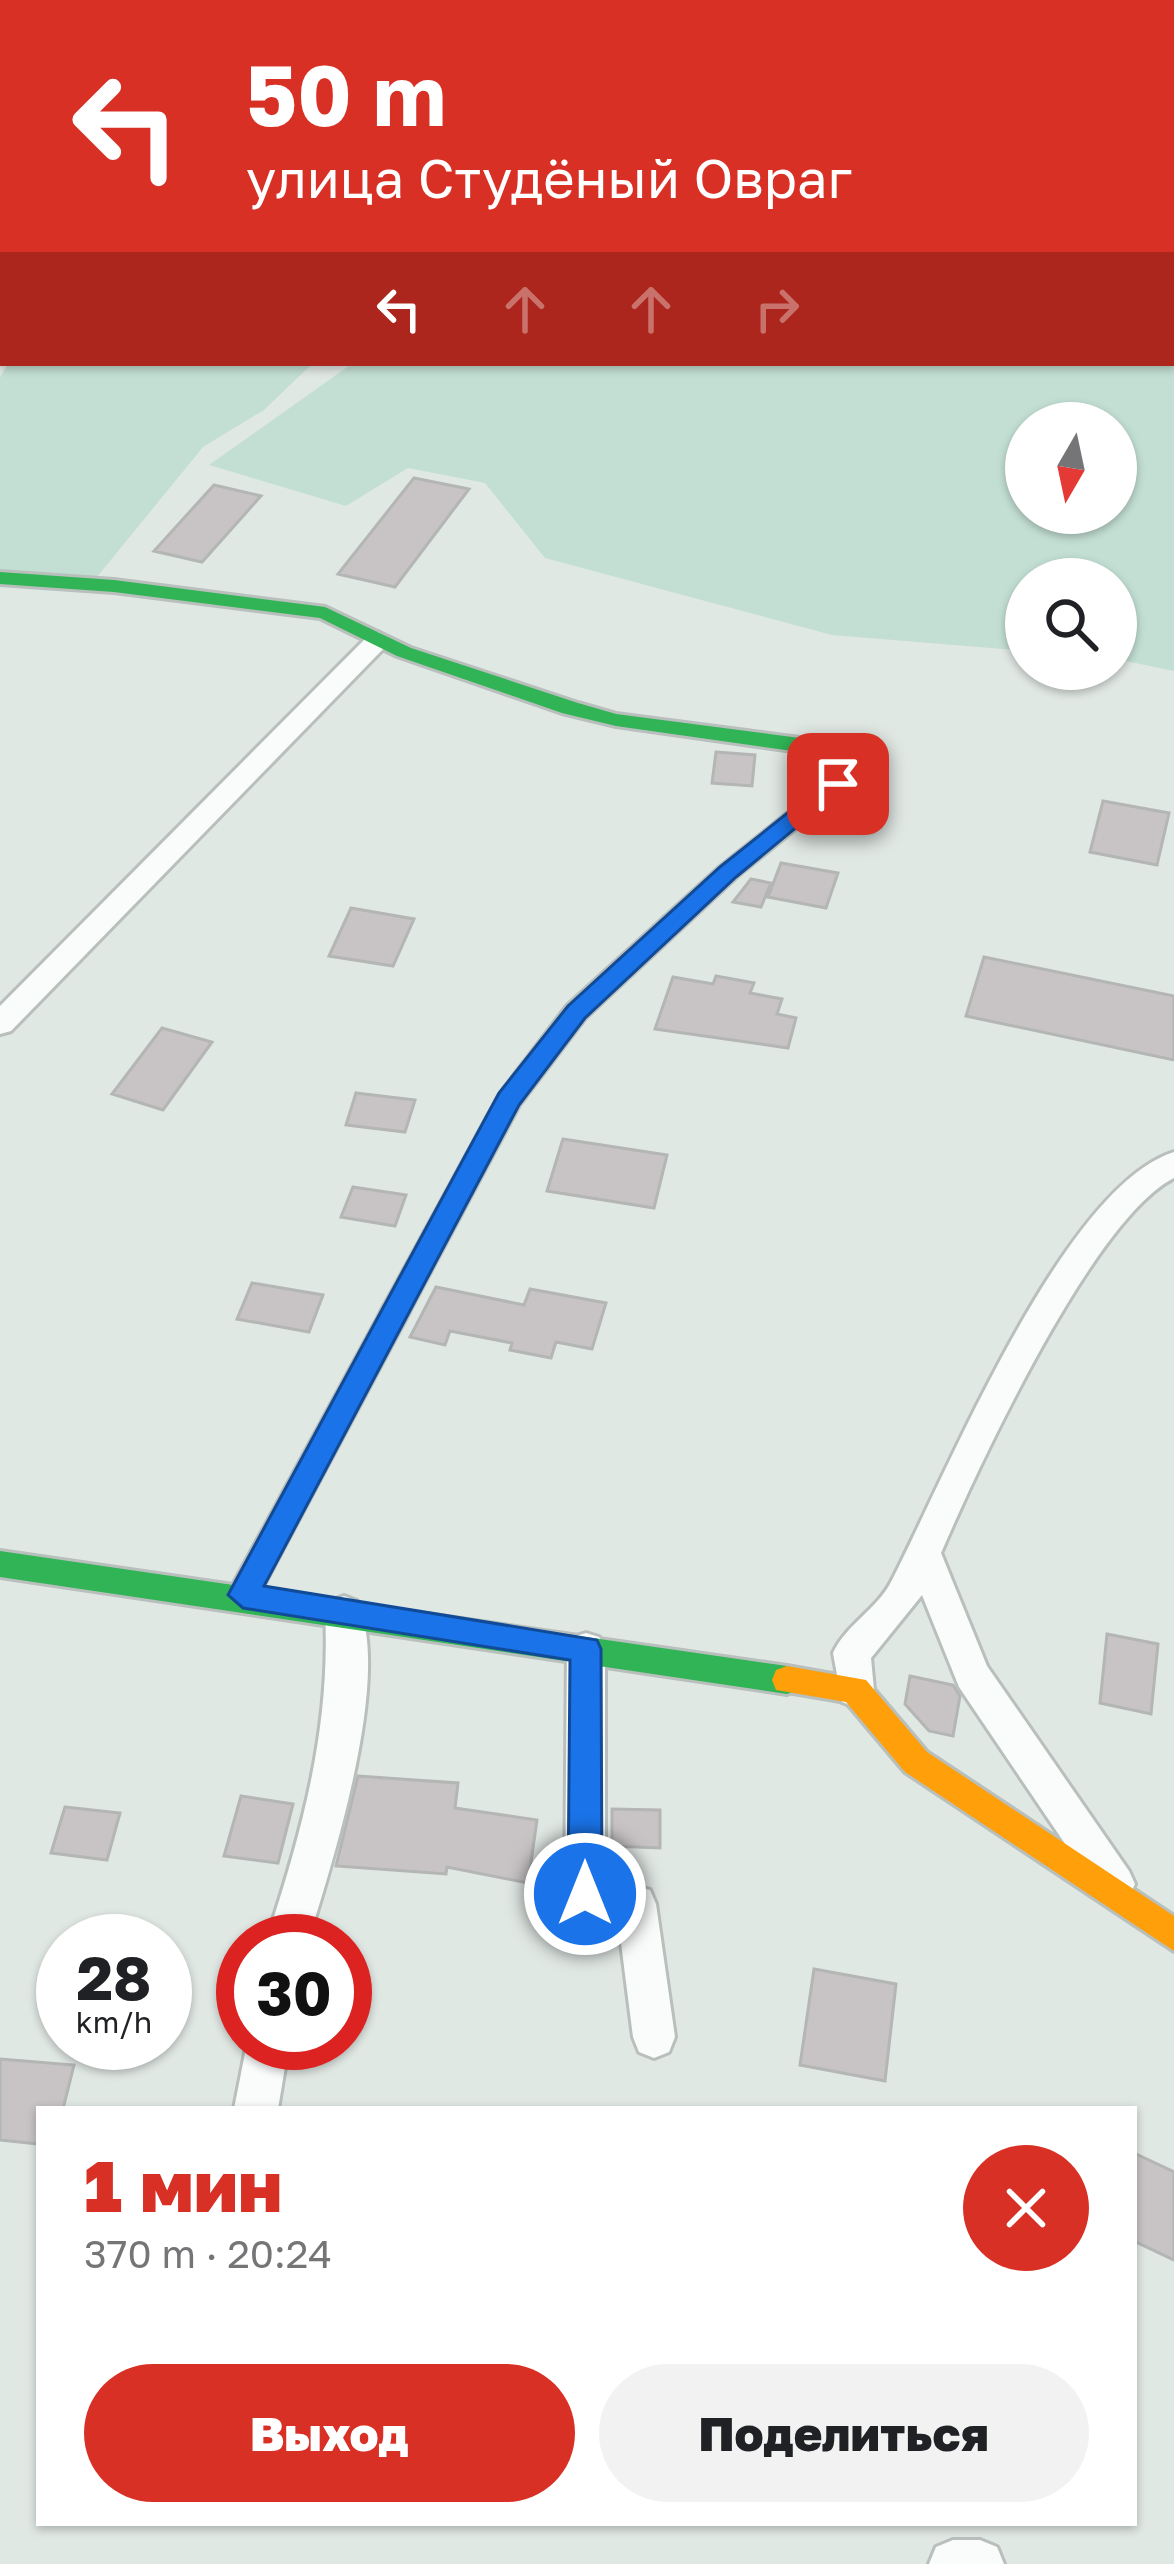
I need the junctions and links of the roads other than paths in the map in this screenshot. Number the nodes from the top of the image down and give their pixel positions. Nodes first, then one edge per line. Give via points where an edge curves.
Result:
1 (0, 578) edge
2 (378, 640) junction
3 (0, 1024) edge
4 (1174, 1164) edge
5 (925, 1558) junction
6 (0, 1564) edge
7 (243, 1595) junction
8 (344, 1612) junction
9 (586, 1649) junction
10 (855, 1690) junction
11 (1127, 1900) junction
12 (296, 1914) edge
13 (1174, 1935) edge
14 (654, 2037) dead end
15 (263, 2070) edge
16 (257, 2106) edge
17 (953, 2564) edge
18 (980, 2564) edge

1 - 2 street via 325,614
2 - 3 street
2 - 7 street via 616,720 875,754 728,872 576,1012 508,1100
4 - 5 street via 1140,1181 1088,1244 971,1444
5 - 10 street via 902,1598 852,1653
5 - 11 street via 972,1675
6 - 7 street
7 - 8 street
8 - 9 street
8 - 12 street via 350,1671 318,1845
9 - 10 street
9 - 14 street via 585,1894 636,1904
10 - 11 street via 916,1762
11 - 13 street
15 - 16 street
17 - 18 street

